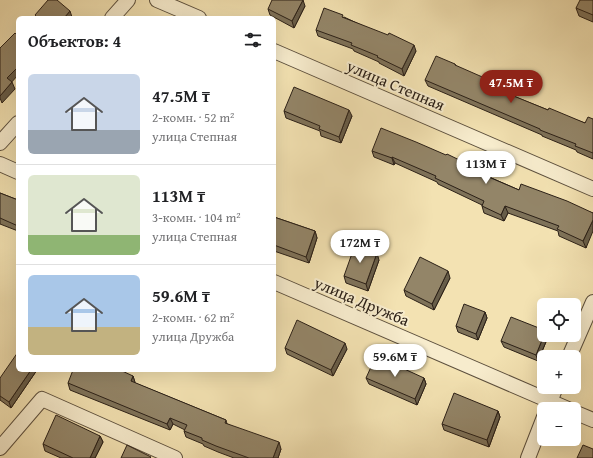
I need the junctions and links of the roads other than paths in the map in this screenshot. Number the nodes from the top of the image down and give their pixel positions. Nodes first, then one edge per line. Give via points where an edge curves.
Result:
1 (157, 0) edge
2 (123, 1) edge
3 (113, 16) edge
4 (194, 16) edge
5 (276, 52) edge
6 (16, 125) edge
7 (0, 143) edge
8 (0, 164) edge
9 (16, 171) edge
10 (593, 189) edge
11 (276, 283) edge
12 (593, 302) edge
13 (572, 350) edge
14 (542, 402) edge
15 (581, 415) edge
16 (593, 420) edge
17 (537, 435) edge
18 (0, 448) edge
19 (175, 458) edge
20 (528, 458) edge

1 - 4 street
2 - 3 street
5 - 10 street, улица Степная
6 - 7 street
8 - 9 street
11 - 14 street, улица Дружба
12 - 13 street
15 - 16 street
17 - 20 street
18 - 19 street via 42,399

